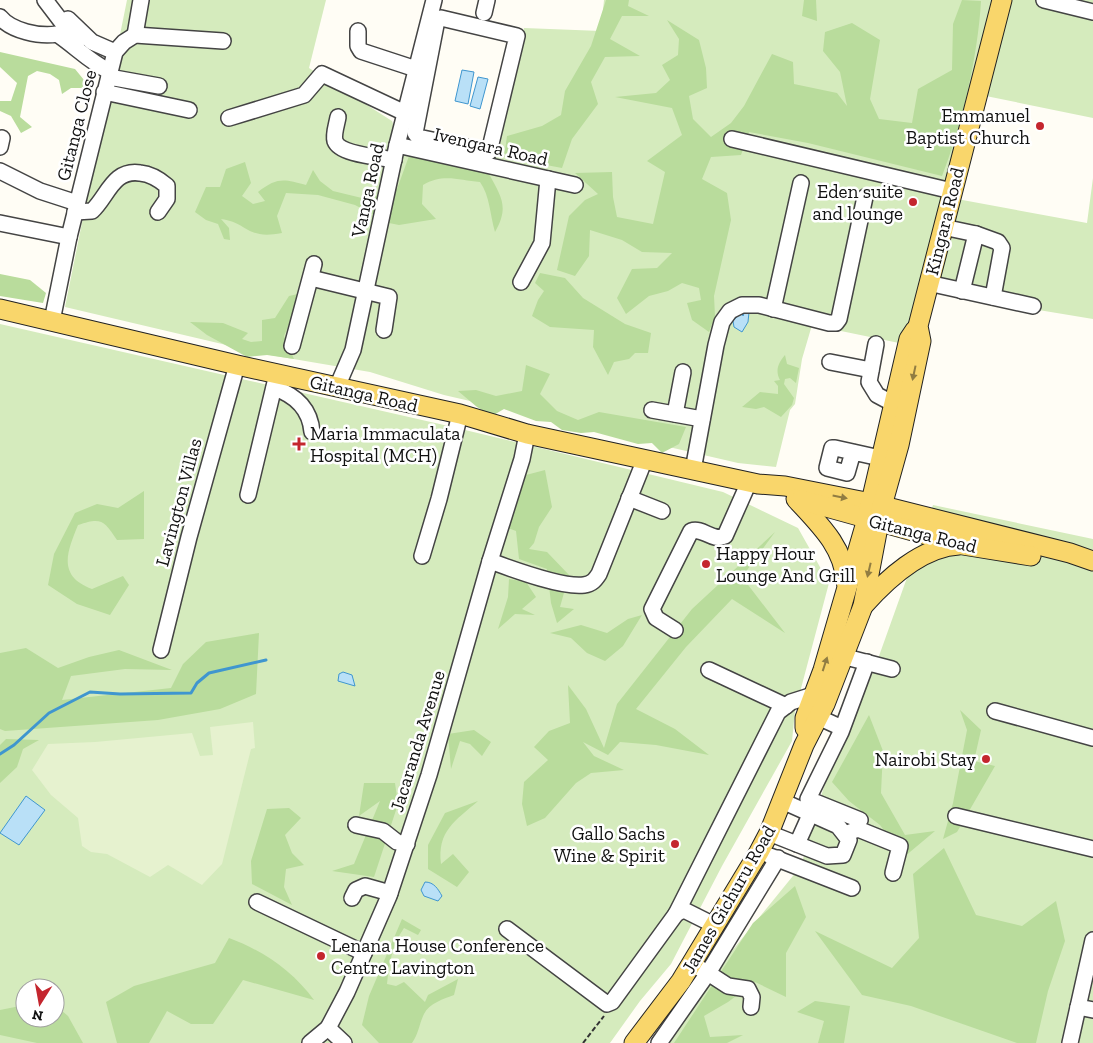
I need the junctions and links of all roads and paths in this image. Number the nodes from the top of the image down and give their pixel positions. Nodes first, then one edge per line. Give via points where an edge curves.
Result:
1 (45, 0) edge
2 (140, 0) edge
3 (434, 0) edge
4 (1002, 0) edge
5 (1044, 0) edge
6 (61, 12) dead end
7 (1093, 12) edge
8 (0, 17) edge
9 (358, 31) dead end
10 (135, 35) junction
11 (223, 41) dead end
12 (416, 69) junction
13 (110, 71) junction
14 (159, 86) dead end
15 (189, 110) dead end
16 (406, 112) junction
17 (338, 117) dead end
18 (229, 118) dead end
19 (732, 139) dead end
20 (430, 146) junction
21 (396, 153) junction
22 (0, 171) edge
23 (548, 179) junction
24 (801, 183) dead end
25 (575, 185) dead end
26 (952, 191) junction
27 (865, 197) dead end
28 (76, 208) junction
29 (158, 212) dead end
30 (0, 223) edge
31 (943, 227) junction
32 (976, 234) junction
33 (69, 237) junction
34 (521, 282) dead end
35 (928, 284) junction
36 (962, 291) junction
37 (366, 292) junction
38 (993, 297) junction
39 (1033, 306) dead end
40 (0, 309) edge
41 (773, 309) junction
42 (52, 321) junction
43 (918, 326) junction
44 (384, 330) dead end
45 (876, 344) dead end
46 (292, 346) dead end
47 (830, 362) dead end
48 (237, 365) junction
49 (871, 370) junction
50 (683, 372) dead end
51 (275, 381) junction
52 (337, 387) junction
53 (892, 403) junction
54 (652, 410) dead end
55 (460, 414) junction
56 (675, 414) junction
57 (702, 419) junction
58 (312, 432) dead end
59 (527, 434) junction
60 (888, 448) junction
61 (853, 452) dead end
62 (645, 459) junction
63 (693, 470) junction
64 (753, 483) junction
65 (248, 494) dead end
66 (629, 498) junction
67 (796, 499) junction
68 (662, 511) dead end
69 (875, 512) junction
70 (963, 545) junction
71 (422, 556) dead end
72 (490, 561) junction
73 (1093, 561) edge
74 (1093, 567) edge
75 (847, 594) junction
76 (863, 606) junction
77 (675, 630) dead end
78 (161, 650) dead end
79 (842, 656) junction
80 (867, 662) junction
81 (892, 669) dead end
82 (709, 670) dead end
83 (813, 695) junction
84 (786, 706) junction
85 (995, 712) dead end
86 (818, 717) junction
87 (842, 728) junction
88 (1093, 738) edge
89 (804, 744) junction
90 (782, 800) junction
91 (810, 815) junction
92 (956, 816) dead end
93 (860, 820) dead end
94 (356, 825) dead end
95 (769, 833) junction
96 (846, 834) junction
97 (407, 844) junction
98 (797, 844) junction
99 (1093, 849) edge
100 (759, 852) junction
101 (778, 858) junction
102 (893, 873) dead end
103 (852, 888) dead end
104 (390, 893) junction
105 (352, 898) dead end
106 (257, 902) dead end
107 (676, 914) junction
108 (716, 926) junction
109 (507, 929) dead end
110 (1093, 940) edge
111 (364, 952) junction
112 (700, 969) junction
113 (607, 1004) junction
114 (751, 1007) dead end
115 (1086, 1009) edge
116 (328, 1028) junction
117 (639, 1041) edge
118 (310, 1043) edge
119 (344, 1043) edge
120 (583, 1043) edge
121 (659, 1043) edge
122 (1070, 1043) edge

1 - 13 street via 74,40
2 - 10 street
3 - 12 street, Vanga Road
4 - 26 main road, Kingara Road
5 - 7 street
6 - 13 street via 92,42
8 - 13 street via 5,24 23,30 57,34 97,66
9 - 12 street via 361,51
10 - 11 street
10 - 13 street, Gitanga Close via 124,42
12 - 16 street, Vanga Road
13 - 14 street
13 - 15 street
13 - 28 street, Gitanga Close
16 - 18 street via 322,74 304,95
16 - 21 street, Vanga Road
17 - 21 street, Ivengara Road via 335,142 340,146 351,152
19 - 26 street
20 - 20 street via 489,152 517,36 446,18 437,19 415,133
20 - 21 street, Ivengara Road
20 - 23 street, Ivengara Road
21 - 37 street, Vanga Road
22 - 28 street
23 - 25 street, Ivengara Road
23 - 34 street via 542,242
24 - 41 street
26 - 31 main road, Kingara Road
27 - 41 street via 839,319 830,323
28 - 29 street via 92,211 119,176 128,172 155,178 167,186 167,199
28 - 33 street, Gitanga Close
30 - 33 street
31 - 32 street
31 - 35 main road, Kingara Road
32 - 36 street
32 - 38 street via 998,242 1002,248
33 - 42 street, Gitanga Close
35 - 36 street
35 - 43 main road, Kingara Road
36 - 38 street
37 - 44 street via 389,297
37 - 46 street via 312,271
37 - 52 street, Vanga Road via 352,350
38 - 39 street
40 - 42 main road, Gitanga Road
41 - 57 street via 742,305 722,322
42 - 48 main road, Gitanga Road
43 - 53 main road, Kingara Road via 909,339
43 -> 60 main road, Kingara Road via 921,341
45 - 49 street
47 - 49 street
48 - 51 main road, Gitanga Road
48 - 78 street, Lavington Villas
49 - 53 street via 869,382 872,390
50 - 56 street
51 - 52 main road, Gitanga Road
51 - 58 street via 302,404 312,424
51 - 65 street
52 - 55 main road, Gitanga Road
53 - 60 main road, Kingara Road
54 - 56 street
55 - 59 main road, Gitanga Road
55 - 71 street
56 - 57 street
57 - 63 street
59 - 62 main road, Gitanga Road
59 - 72 street, Jacaranda Avenue
60 - 61 street
60 - 69 main road, Kingara Road
62 - 63 main road, Gitanga Road
62 - 66 street
63 - 64 main road, Gitanga Road
64 - 67 main road, Gitanga Road
64 -> 69 main road, Gitanga Road via 785,486
64 - 77 street via 725,536 716,538 700,531 691,532 652,609 656,618
66 - 68 street
66 - 72 street via 594,582 563,584
67 - 69 main road, Gitanga Road
67 - 75 main road via 836,545 845,570
69 - 70 main road, Gitanga Road
69 - 73 main road, Gitanga Road via 1070,553
69 - 75 main road, James Gichuru Road
69 -> 76 main road, James Gichuru Road
70 - 74 main road, Gitanga Road
70 - 76 main road via 950,546 913,562 884,583
72 - 97 street, Jacaranda Avenue
83 -> 75 main road, James Gichuru Road
76 - 79 main road, James Gichuru Road
79 - 80 street
79 - 86 main road, James Gichuru Road
80 - 81 street
80 - 87 street
82 - 84 street
83 - 84 street
83 - 89 main road, James Gichuru Road via 805,718
84 - 107 street via 778,712
85 - 88 street
86 - 87 street
86 - 89 main road, James Gichuru Road
87 - 93 street via 808,799
89 - 90 main road, James Gichuru Road
90 - 91 street
90 - 95 main road, James Gichuru Road
91 - 96 street via 838,826
91 - 98 street
92 - 99 street
94 - 97 street via 383,832 396,842
95 - 98 street
95 - 100 main road, James Gichuru Road
96 - 98 street via 848,840 843,855 836,857
96 - 102 street via 858,829 900,846
97 - 104 street, Jacaranda Avenue
100 - 101 street
100 - 108 main road, James Gichuru Road
101 - 103 street
101 - 112 street
104 - 105 street via 365,886 356,890
104 - 111 street, Jacaranda Avenue
106 - 111 street
107 - 108 street via 686,911
107 - 113 street via 612,1002
108 - 112 main road, James Gichuru Road
109 - 113 street
110 - 115 street
111 - 116 street, Jacaranda Avenue
112 - 114 street via 728,986 748,989 752,997
112 - 117 main road, James Gichuru Road
112 - 121 street
113 - 120 path via 604,1015
115 - 122 street
116 - 118 street, Jacaranda Avenue
116 - 119 street

